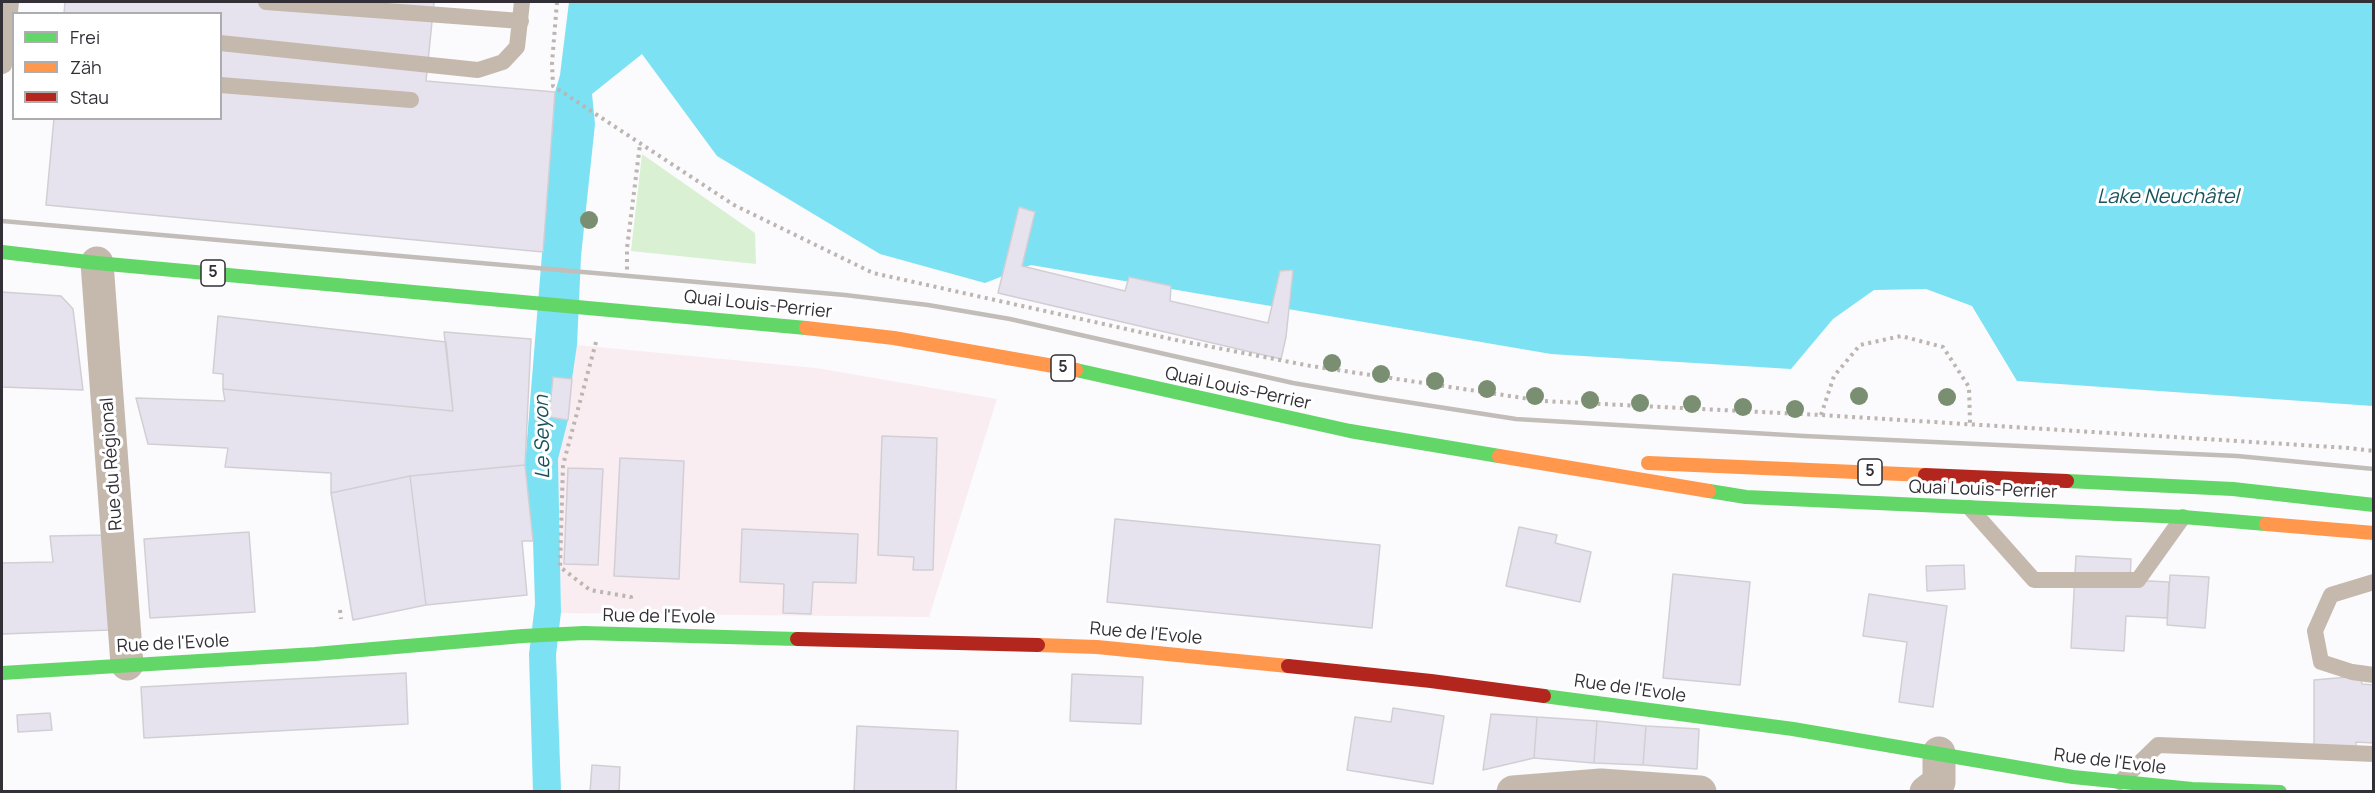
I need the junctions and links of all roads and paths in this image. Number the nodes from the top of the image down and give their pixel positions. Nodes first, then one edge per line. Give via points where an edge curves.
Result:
1 (11, 2) edge
2 (266, 2) edge
3 (522, 2) edge
4 (557, 2) edge
5 (521, 21) junction
6 (11, 28) edge
7 (222, 43) edge
8 (6, 66) edge
9 (222, 85) edge
10 (411, 100) dead end
11 (640, 144) junction
12 (2, 252) edge
13 (97, 263) junction
14 (627, 282) dead end
15 (602, 308) junction
16 (1821, 415) junction
17 (1970, 424) junction
18 (2373, 451) edge
19 (1538, 461) junction
20 (2373, 505) edge
21 (1970, 507) junction
22 (2183, 518) junction
23 (2373, 533) edge
24 (567, 573) dead end
25 (2373, 582) edge
26 (127, 664) junction
27 (2, 673) edge
28 (2373, 675) edge
29 (1939, 753) junction
30 (2373, 754) edge
31 (2119, 783) junction
32 (1513, 792) edge
33 (1700, 792) edge
34 (1926, 792) edge
35 (2280, 792) edge

1 - 6 lane
2 - 5 lane
3 - 5 lane
4 - 11 path via 553,86
5 - 7 lane via 517,47 503,62 478,70
6 - 8 lane
9 - 10 lane
11 - 14 path via 627,248
11 - 16 path via 734,205 873,273 1176,340 1431,385 1543,401
12 - 13 main road, 5
13 - 15 main road, Quai Louis-Perrier / 5
13 - 26 street, Rue du Régional
15 - 19 main road, Quai Louis-Perrier / 5 via 766,323 963,348 1350,431
15 - 24 path via 563,465 560,567
16 - 17 path
16 - 17 path via 1834,376 1860,345 1901,336 1943,347 1969,387
17 - 18 path
19 - 20 main road, 5 via 1754,466 2233,489
19 - 21 main road, Quai Louis-Perrier / 5 via 1746,497
21 - 22 main road, Quai Louis-Perrier / 5
21 - 22 lane via 2034,580 2138,580
22 - 23 main road, Quai Louis-Perrier / 5
25 - 28 lane via 2331,595 2315,631 2321,662
26 - 27 main road, Rue de l'Evole
26 - 29 main road, Rue de l'Evole via 569,634 1097,647 1431,681 1793,729
29 - 31 main road, Rue de l'Evole
29 - 34 street via 1939,782
30 - 31 lane via 2158,745
31 - 35 main road, Rue de l'Evole
32 - 33 street via 1601,785

